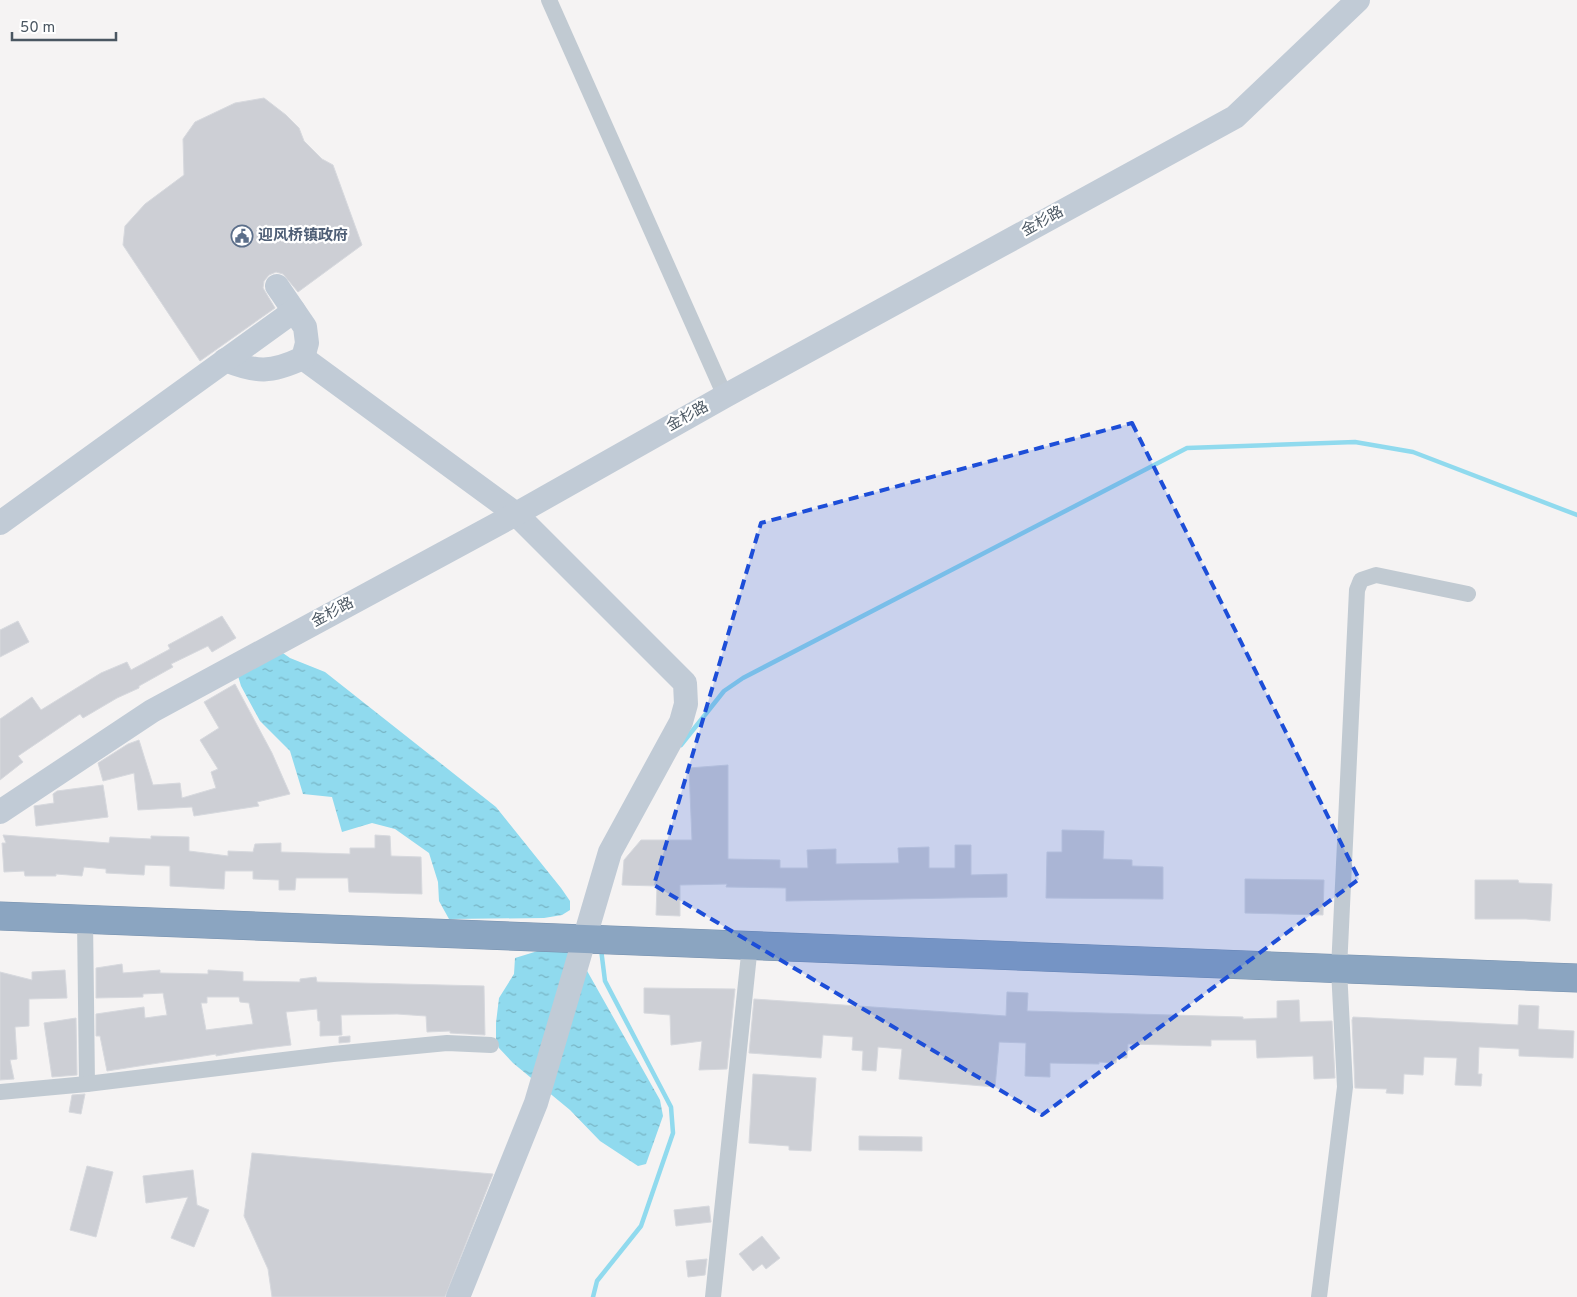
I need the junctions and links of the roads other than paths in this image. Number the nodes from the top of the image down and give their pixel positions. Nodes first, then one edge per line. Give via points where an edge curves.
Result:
1 (549, 0) edge
2 (1358, 0) edge
3 (277, 286) dead end
4 (294, 311) junction
5 (303, 358) junction
6 (225, 360) junction
7 (725, 396) junction
8 (516, 514) junction
9 (0, 523) edge
10 (1468, 594) dead end
11 (0, 812) edge
12 (0, 916) edge
13 (85, 919) junction
14 (595, 939) junction
15 (750, 945) junction
16 (1339, 969) junction
17 (1577, 978) edge
18 (491, 1045) dead end
19 (87, 1084) junction
20 (0, 1092) edge
21 (458, 1297) edge
22 (713, 1297) edge
23 (1319, 1297) edge

1 - 7 street
2 - 7 street, 金杉路 via 1235,117
3 - 4 street
4 - 5 street via 305,327 307,342
4 - 6 street
5 - 6 street via 284,368 262,371
5 - 8 street
6 - 9 street
7 - 8 street, 金杉路
8 - 11 street, 金杉路 via 152,710
8 - 14 street via 685,684 686,704 680,722 610,852
10 - 16 street via 1376,575 1361,580 1357,590
12 - 13 highway
13 - 14 highway
13 - 19 street
14 - 15 highway
14 - 21 street via 536,1103
15 - 16 highway
15 - 22 street
16 - 17 highway
16 - 23 street via 1345,1087
18 - 19 street via 447,1043 342,1053
19 - 20 street

